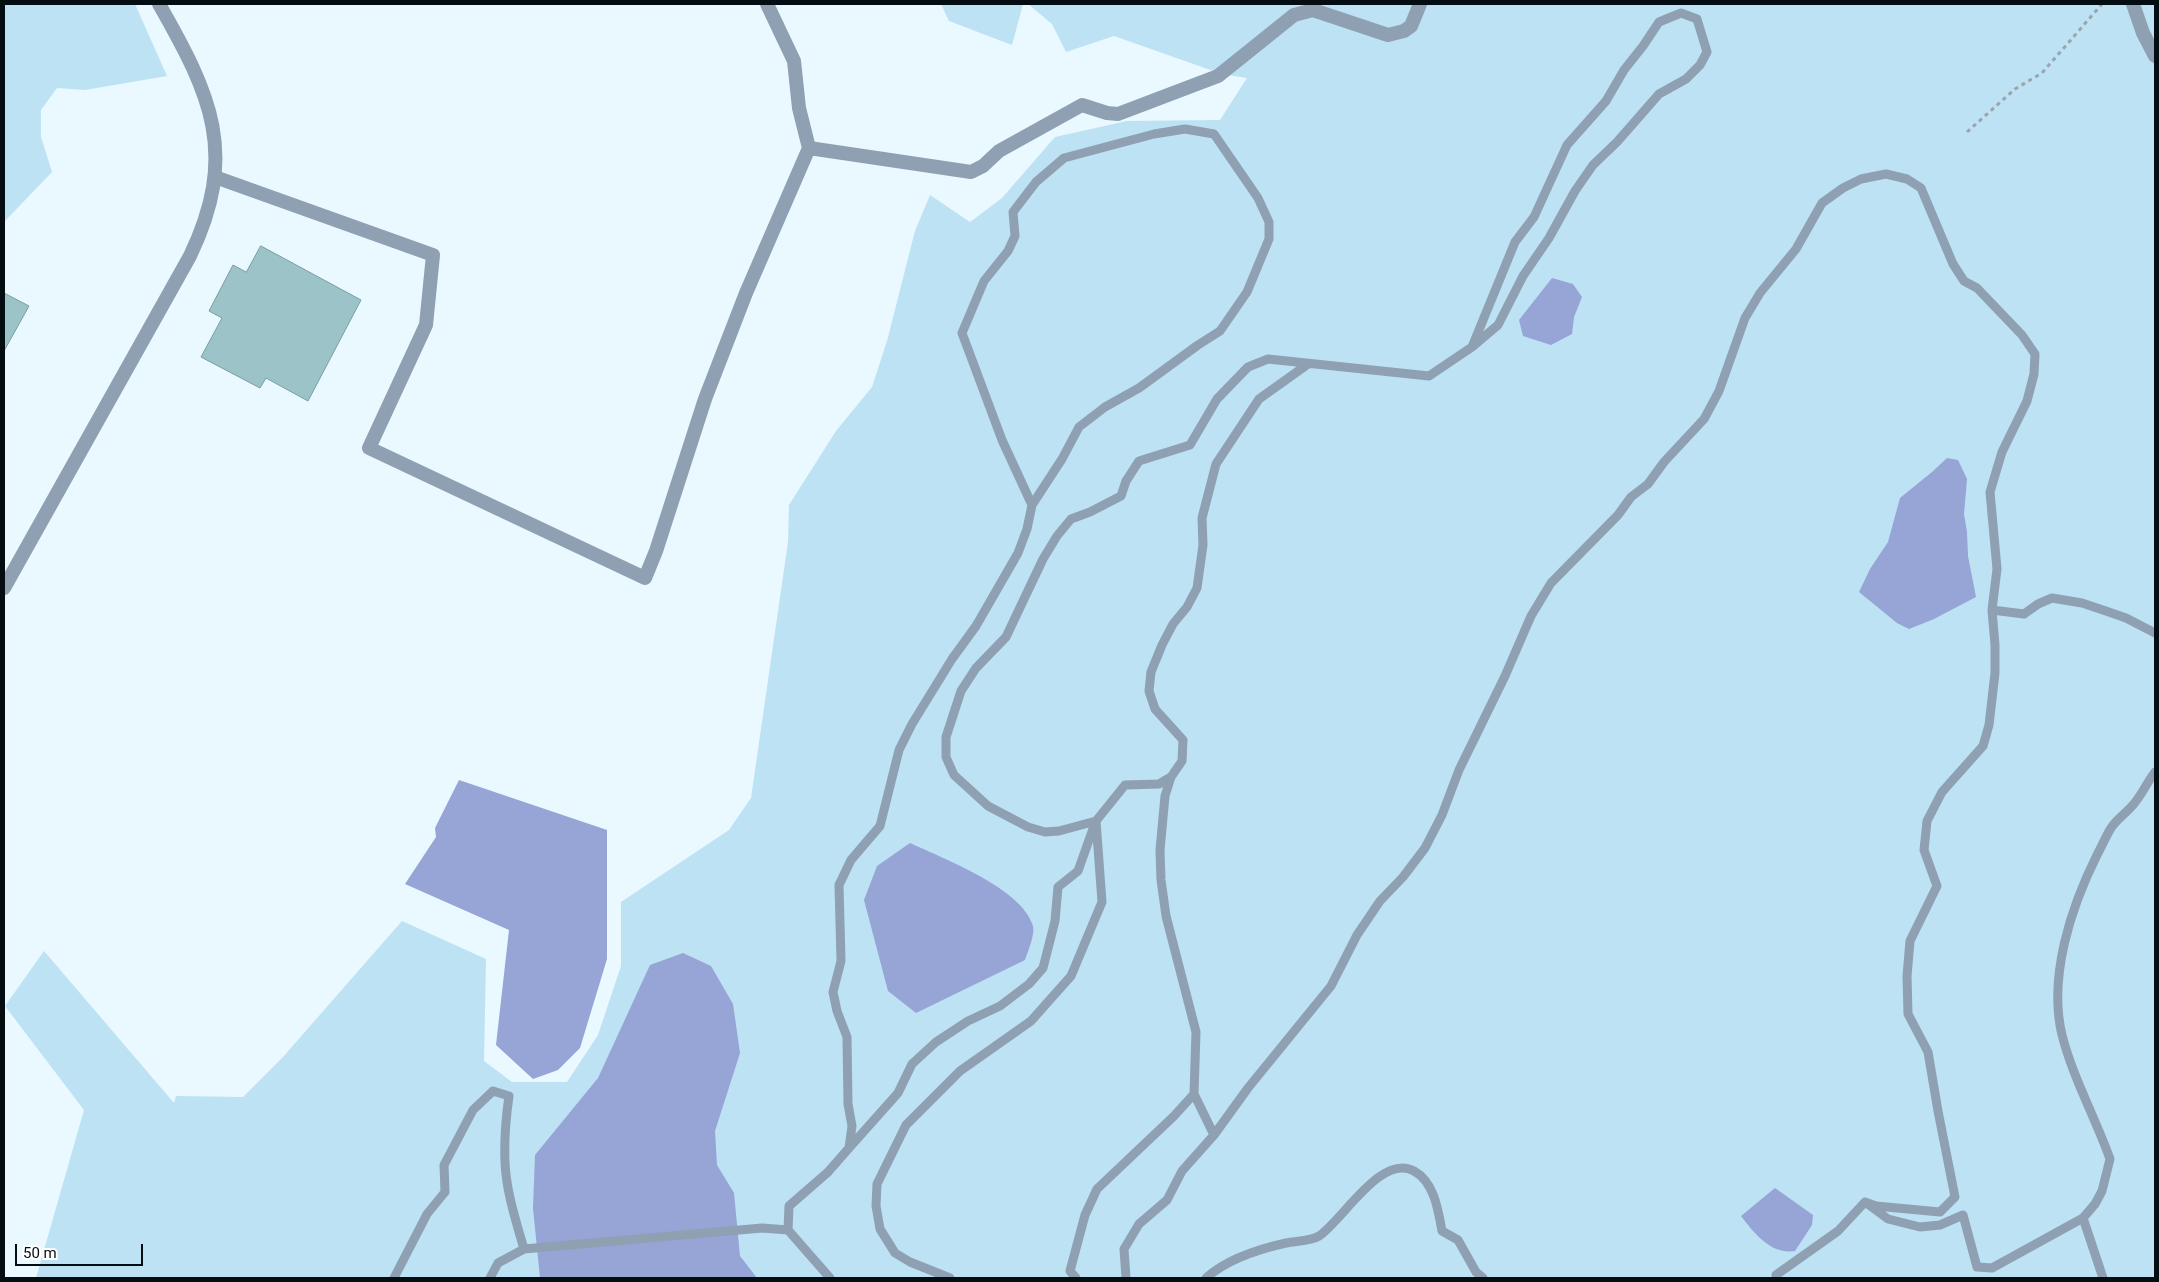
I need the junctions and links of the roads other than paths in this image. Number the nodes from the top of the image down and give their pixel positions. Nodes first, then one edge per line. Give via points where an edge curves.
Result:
1 (159, 4) edge
2 (767, 4) edge
3 (1420, 4) edge
4 (2133, 4) edge
5 (2155, 56) edge
6 (809, 148) junction
7 (215, 177) junction
8 (1472, 347) junction
9 (1308, 364) junction
10 (1032, 506) junction
11 (4, 588) edge
12 (1992, 610) junction
13 (2155, 633) edge
14 (2155, 772) edge
15 (1172, 776) junction
16 (1096, 821) junction
17 (1194, 1094) junction
18 (1214, 1135) junction
19 (849, 1148) junction
20 (1865, 1202) junction
21 (2083, 1218) junction
22 (788, 1230) junction
23 (524, 1249) junction
24 (394, 1278) edge
25 (490, 1278) edge
26 (830, 1278) edge
27 (950, 1278) edge
28 (1076, 1278) edge
29 (1126, 1278) edge
30 (1206, 1278) edge
31 (1483, 1278) edge
32 (1777, 1278) edge
33 (2103, 1278) edge

1 - 7 street via 208,101 215,145
2 - 6 street via 794,61 799,108
3 - 6 street via 1411,26 1398,34 1388,35 1313,10 1294,15 1226,70 1204,82 1118,114 1082,106 999,151 971,172
4 - 5 street
6 - 7 street via 708,390 645,578 369,448 426,325 433,255
7 - 11 street via 208,215 190,256
8 - 8 lane via 1515,242 1534,217 1567,145 1606,101 1659,22 1681,13 1697,19 1707,52 1700,65 1686,79 1659,94 1593,166 1523,276 1498,325
8 - 9 lane via 1429,376
9 - 15 lane via 1259,399 1216,464 1202,518 1197,588 1173,624 1151,672 1149,691 1155,709 1183,740 1182,761
9 - 16 lane via 1268,359 1248,367 1218,399 1190,445 1139,461 1121,496 1071,519 1042,559 1006,637 976,668 961,691 946,737 946,757 954,775 988,806 1028,827 1045,832 1059,831
10 - 10 lane via 1012,464 962,333 984,281 1008,251 1015,236 1014,212 1036,182 1064,158 1154,134 1185,130 1214,134 1258,198 1269,222 1269,239 1247,292 1220,331 1079,427
10 - 19 lane via 1018,553 976,626 926,700 899,750 880,826 851,860 839,885 841,961 833,992 846,1037 848,1104 852,1126
12 - 13 lane via 2024,614 2052,598 2103,610
12 - 18 lane via 1997,569 1990,492 2002,452 2027,401 2035,354 2022,335 1977,288 1964,281 1953,264 1922,188 1907,179 1886,174 1861,179 1822,203 1796,249 1760,293 1745,318 1719,391 1704,419 1648,484 1551,583 1531,616 1425,848 1380,901 1357,935 1331,986
12 - 20 lane via 1995,673 1989,725 1983,746 1942,792 1927,821 1924,850 1936,886 1910,941 1908,967 1908,1014 1928,1052 1955,1196 1940,1212 1876,1206
14 - 21 lane via 2133,806 2111,829 2087,876 2073,914 2061,966 2057,994 2062,1035 2110,1159 2102,1191
15 - 16 lane via 1159,784 1125,785
15 - 17 lane via 1166,796 1160,850 1161,880 1166,916 1196,1032
16 - 19 lane via 1078,871 1058,887 1055,921 1043,968 1000,1006 968,1021 918,1058 898,1093
16 - 27 lane via 1102,902 1072,976 1031,1021 960,1071 906,1125 877,1184 880,1229 895,1253
17 - 18 lane
17 - 28 lane via 1097,1189 1076,1245 1070,1271
18 - 29 lane via 1182,1172 1166,1200 1139,1224 1124,1249
19 - 22 lane via 828,1172 789,1206
20 - 21 lane via 1888,1219 1920,1227 1940,1225 1963,1215 1977,1267 1985,1268 1992,1268
20 - 32 lane via 1838,1231 1776,1275
21 - 33 lane
22 - 23 lane via 762,1228
22 - 26 lane
23 - 24 lane via 505,1163 509,1096 493,1091 473,1110 444,1165 445,1192 427,1214
23 - 25 lane via 498,1263
30 - 31 lane via 1260,1249 1318,1237 1385,1172 1402,1167 1425,1178 1433,1193 1442,1231 1458,1240 1476,1272

